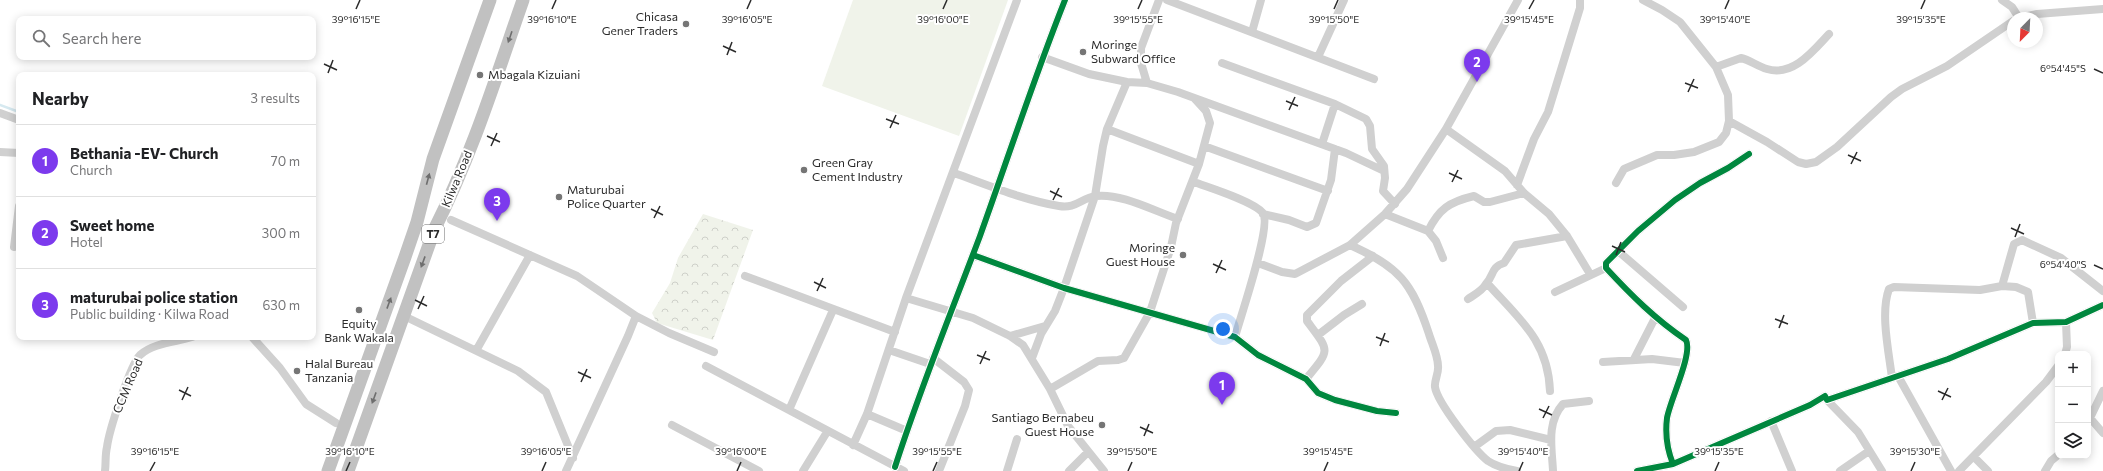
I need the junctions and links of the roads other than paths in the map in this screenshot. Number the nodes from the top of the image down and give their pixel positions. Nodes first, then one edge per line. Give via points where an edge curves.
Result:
1 (490, 0) edge
2 (523, 0) edge
3 (1016, 0) edge
4 (1065, 0) edge
5 (1158, 0) edge
6 (1166, 0) edge
7 (1261, 0) edge
8 (1344, 0) edge
9 (1518, 0) edge
10 (1580, 0) edge
11 (1643, 0) edge
12 (2002, 0) edge
13 (2012, 3) edge
14 (2103, 9) edge
15 (2043, 14) edge
16 (2007, 25) edge
17 (1252, 32) junction
18 (1829, 34) dead end
19 (1150, 46) dead end
20 (1141, 48) junction
21 (1042, 57) junction
22 (1318, 57) junction
23 (1222, 63) dead end
24 (1716, 67) junction
25 (1374, 79) dead end
26 (1127, 82) junction
27 (1147, 83) junction
28 (1194, 99) junction
29 (1335, 104) junction
30 (0, 113) edge
31 (16, 119) edge
32 (1729, 122) junction
33 (1107, 129) junction
34 (1446, 129) junction
35 (1322, 144) junction
36 (1204, 146) junction
37 (1335, 149) junction
38 (0, 152) edge
39 (16, 153) edge
40 (1749, 154) dead end
41 (1199, 164) junction
42 (1384, 171) junction
43 (954, 174) junction
44 (1194, 182) junction
45 (1616, 183) dead end
46 (1517, 185) junction
47 (997, 189) junction
48 (1328, 191) junction
49 (1524, 193) junction
50 (1095, 196) junction
51 (1395, 204) junction
52 (1263, 214) junction
53 (1385, 214) junction
54 (1178, 219) junction
55 (451, 220) dead end
56 (16, 231) edge
57 (1428, 231) junction
58 (1567, 236) junction
59 (1350, 245) junction
60 (14, 247) dead end
61 (1618, 251) junction
62 (530, 255) junction
63 (973, 255) junction
64 (1373, 256) junction
65 (1443, 258) dead end
66 (1258, 263) junction
67 (1606, 268) junction
68 (1590, 274) junction
69 (745, 276) dead end
70 (1487, 283) junction
71 (2002, 286) junction
72 (1064, 288) junction
73 (2103, 291) edge
74 (1555, 292) dead end
75 (906, 298) junction
76 (1468, 299) dead end
77 (1362, 304) dead end
78 (2103, 305) edge
79 (1683, 307) dead end
80 (833, 310) junction
81 (951, 312) junction
82 (1150, 312) junction
83 (404, 316) junction
84 (636, 316) junction
85 (1655, 318) junction
86 (2066, 322) junction
87 (2033, 323) junction
88 (1045, 326) junction
89 (895, 332) junction
90 (1318, 335) junction
91 (1010, 336) junction
92 (1235, 337) junction
93 (181, 340) edge
94 (255, 340) edge
95 (477, 349) junction
96 (889, 350) junction
97 (2066, 351) edge
98 (714, 352) dead end
99 (1032, 358) junction
100 (1634, 359) junction
101 (932, 361) junction
102 (1603, 362) dead end
103 (1685, 363) junction
104 (706, 366) dead end
105 (2055, 370) edge
106 (1895, 377) junction
107 (1306, 379) junction
108 (1050, 389) junction
109 (1550, 390) dead end
110 (2103, 391) edge
111 (1827, 400) junction
112 (1589, 401) dead end
113 (789, 410) junction
114 (1396, 413) dead end
115 (868, 414) junction
116 (2091, 416) edge
117 (1771, 422) junction
118 (2091, 422) edge
119 (336, 423) dead end
120 (672, 425) dead end
121 (907, 431) junction
122 (827, 432) junction
123 (2103, 433) edge
124 (1017, 439) dead end
125 (1551, 440) junction
126 (853, 445) junction
127 (1474, 447) junction
128 (1869, 451) junction
129 (1088, 452) junction
130 (573, 458) junction
131 (1974, 458) junction
132 (2055, 458) edge
133 (895, 467) junction
134 (1672, 467) edge
135 (1500, 470) edge
136 (105, 471) edge
137 (328, 471) edge
138 (348, 471) edge
139 (566, 471) edge
140 (759, 471) edge
141 (802, 471) edge
142 (904, 471) edge
143 (938, 471) edge
144 (1007, 471) edge
145 (1069, 471) edge
146 (1104, 471) edge
147 (1517, 471) edge
148 (1553, 471) edge
149 (1637, 471) edge
150 (1792, 471) edge
151 (1840, 471) edge
152 (1882, 471) edge
153 (1951, 471) edge
154 (1959, 471) edge
155 (1988, 471) edge
156 (2045, 471) edge

137 -> 1 highway, Kilwa Road / T7 via 417,222 433,159
2 -> 83 highway, Kilwa Road / T7 via 475,136 435,228
3 - 43 street
4 - 21 street
5 - 20 street
6 - 17 street
7 - 17 street
8 - 22 street
9 - 34 street
10 - 46 street via 1580,8 1548,112 1534,138
11 - 24 street via 1680,22
12 - 13 street
14 - 15 street
16 - 32 street via 1947,66 1902,89 1838,147 1816,162 1798,162
17 - 22 street
18 - 24 street via 1804,60 1788,68 1774,71 1741,58
19 - 20 street
20 - 27 street via 1141,63
21 - 26 street via 1088,74
21 - 47 street
22 - 25 street
23 - 29 street
24 - 32 street via 1728,94
26 - 27 street
26 - 33 street
27 - 28 street
28 - 35 street
28 - 36 street via 1206,112 1210,123
29 - 35 street
29 - 42 street via 1366,120 1370,126 1372,149 1381,160
30 - 31 street
32 - 45 street via 1720,142 1694,152 1657,155 1624,169
33 - 41 street
33 - 50 street
34 - 46 street via 1495,163
34 - 51 street
35 - 37 street
36 - 41 street
36 - 48 street
37 - 42 street
37 - 48 street
38 - 39 street
40 - 61 street via 1675,200
41 - 44 street
42 - 51 street via 1383,191
43 - 47 street
43 - 75 street
44 - 52 street via 1255,207
44 - 54 street
46 - 49 street
47 - 50 street via 1058,206 1071,207
47 - 63 street
48 - 52 street via 1316,223 1307,227
49 - 57 street via 1490,202 1484,202 1474,196 1463,199 1444,208 1434,218
49 - 58 street via 1549,214
50 - 54 street via 1123,199
50 - 72 street
51 - 53 street
52 - 66 street via 1265,224
53 - 57 street
53 - 59 street
54 - 82 street
55 - 62 street
56 - 60 street
57 - 65 street via 1436,241
58 - 68 street
58 - 70 street via 1516,245 1504,263 1492,271
59 - 64 street
59 - 66 street via 1294,274
61 - 67 street via 1606,263
61 - 79 street
62 - 84 street via 577,276
62 - 95 street
63 - 72 street
63 - 81 street
64 - 90 street via 1341,280 1307,315 1307,321
64 - 127 street via 1390,266 1404,280 1416,299 1439,365 1435,388 1454,421
66 - 92 street
67 - 68 street
67 - 85 street via 1634,300
68 - 74 street
69 - 80 street
70 - 76 street
70 - 109 street via 1537,340 1550,374
71 - 73 street via 2014,244 2022,240 2042,247 2065,261
71 - 87 street via 2016,287 2028,292
71 - 106 street via 1980,290 1899,286 1889,289 1886,323
72 - 82 street
72 - 88 street via 1055,311
75 - 81 street
75 - 89 street
77 - 90 street
78 - 86 street
80 - 89 street
80 - 113 street
81 - 91 street via 973,318
81 - 101 street
82 - 92 street
82 - 108 street via 1124,358 1098,361
83 - 95 street
83 -> 138 highway, Kilwa Road / T7
84 - 98 street
84 - 130 street
85 - 100 street
85 - 103 street via 1686,340 1688,344
86 - 87 street
86 - 97 street
87 - 106 street via 1948,359
88 - 91 street
88 - 99 street
89 - 96 street
90 - 107 street via 1326,352
91 - 99 street via 1023,345
92 - 107 street via 1258,355
93 - 136 street, CCM Road via 149,349 139,356 113,424 107,446
94 - 119 street via 280,368 306,404
95 - 130 street via 518,371 546,392
96 - 101 street
96 - 115 street
99 - 108 street
100 - 102 street
100 - 103 street
101 - 121 street
101 - 143 street via 964,382 969,390
103 - 134 street via 1667,417 1668,452
104 - 113 street
105 - 131 street
106 - 111 street
106 - 153 street
107 - 114 street via 1318,393 1335,400 1377,411
108 - 129 street via 1068,426
110 - 116 street
111 - 117 street via 1825,396
111 - 128 street via 1858,432
112 - 125 street via 1563,404 1557,411
113 - 122 street
115 - 121 street
115 - 126 street
117 - 134 street
117 - 150 street
118 - 123 street
120 - 140 street
121 - 133 street
122 - 126 street
122 - 141 street
124 - 144 street
125 - 127 street via 1510,430 1496,432
125 - 148 street
126 - 133 street
127 - 135 street
128 - 151 street
128 - 152 street
129 - 145 street
129 - 146 street
130 - 139 street
131 - 154 street
131 - 155 street
132 - 156 street
133 - 142 street
134 - 149 street
135 - 147 street

